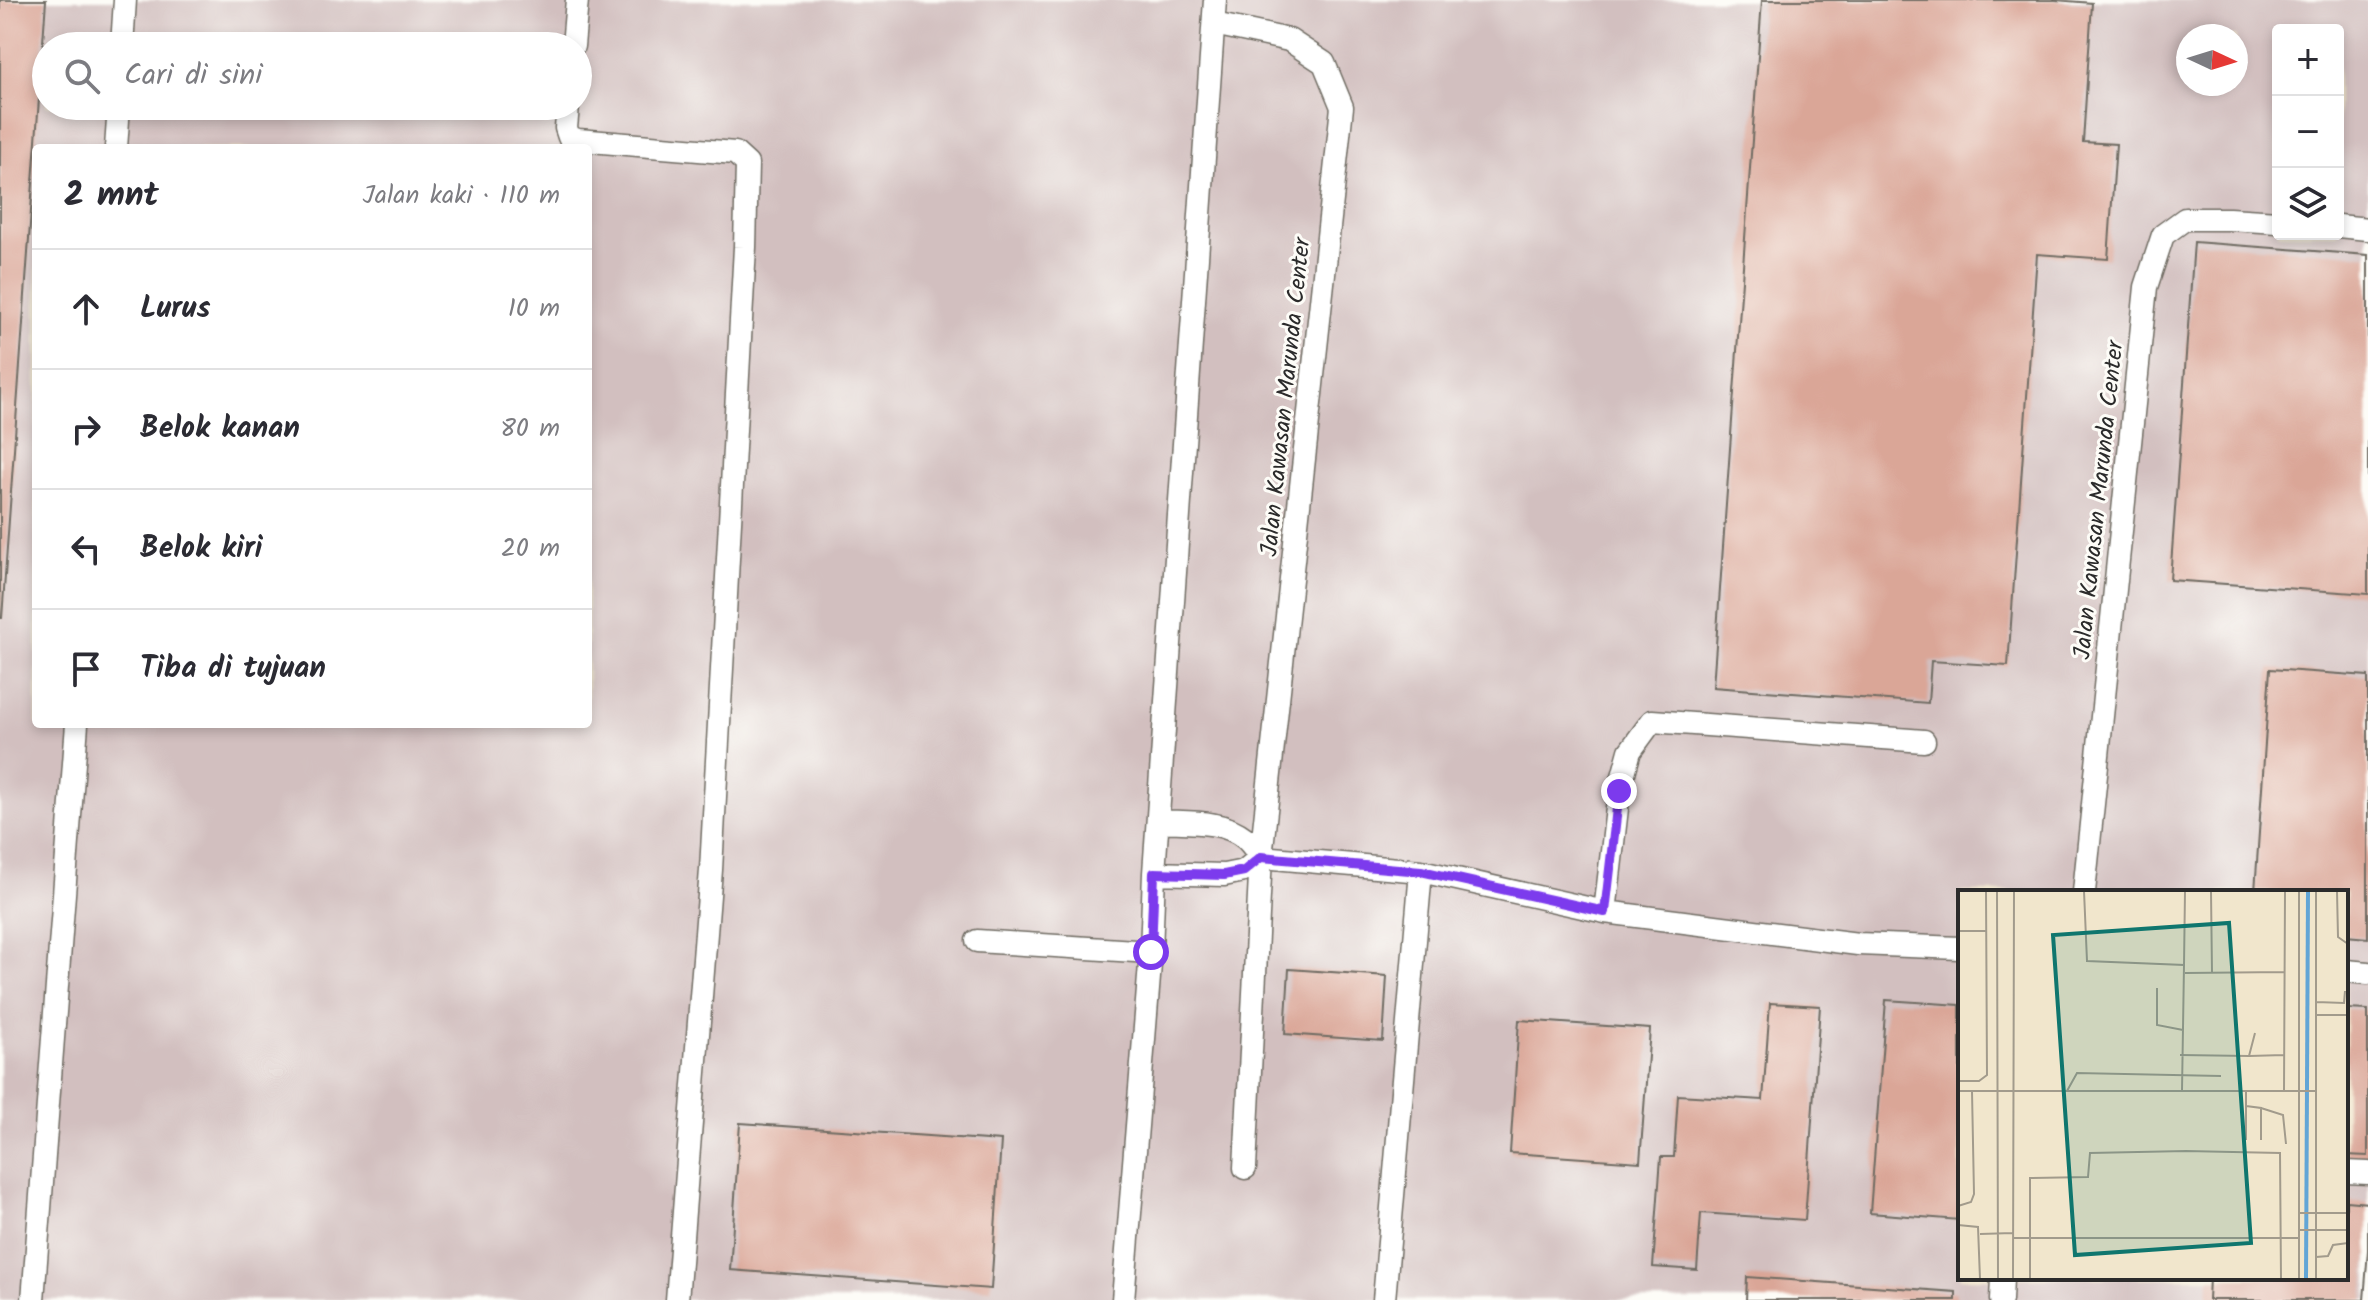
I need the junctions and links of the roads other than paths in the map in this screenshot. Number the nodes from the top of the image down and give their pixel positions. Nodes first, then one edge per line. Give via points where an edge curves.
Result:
1 (125, 0) edge
2 (577, 0) edge
3 (1215, 0) edge
4 (1214, 24) junction
5 (123, 32) edge
6 (574, 32) edge
7 (118, 120) edge
8 (567, 120) edge
9 (116, 144) edge
10 (2272, 222) edge
11 (2344, 227) edge
12 (2368, 229) edge
13 (77, 728) edge
14 (1924, 741) dead end
15 (1158, 821) junction
16 (1261, 857) junction
17 (1421, 871) junction
18 (1154, 873) junction
19 (2084, 890) edge
20 (1605, 912) junction
21 (977, 941) dead end
22 (1958, 948) edge
23 (1151, 952) junction
24 (2348, 971) edge
25 (2368, 973) edge
26 (1245, 1168) dead end
27 (2348, 1172) edge
28 (2368, 1173) edge
29 (2002, 1280) edge
30 (33, 1300) edge
31 (677, 1300) edge
32 (1123, 1300) edge
33 (1384, 1300) edge
34 (2001, 1300) edge

1 - 5 lane
2 - 6 lane
3 - 4 lane
4 - 15 lane
4 - 16 lane, Jalan Kawasan Marunda Center via 1289,40 1324,63 1342,107
7 - 9 lane
8 - 31 lane via 569,137 578,140 735,153 747,164 711,870
10 - 19 lane, Jalan Kawasan Marunda Center via 2185,219 2163,235 2146,287
11 - 12 lane
13 - 30 lane
14 - 20 lane via 1652,721 1630,751 1619,791
15 - 16 lane via 1231,829
15 - 18 lane
16 - 17 lane
16 - 18 lane via 1244,871 1224,875
16 - 26 lane, Jalan Kawasan Marunda Center
17 - 20 lane
17 - 33 lane
18 - 23 lane
20 - 22 lane via 1858,944
21 - 23 lane
23 - 32 lane
24 - 25 lane
27 - 28 lane
29 - 34 lane

